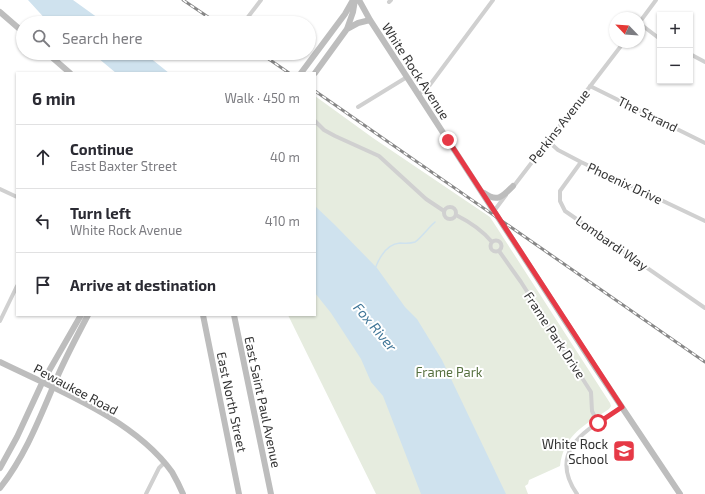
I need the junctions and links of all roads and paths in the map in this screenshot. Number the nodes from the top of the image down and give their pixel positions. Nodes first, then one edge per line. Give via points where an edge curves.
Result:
1 (260, 0) edge
2 (354, 0) edge
3 (359, 0) edge
4 (493, 0) edge
5 (656, 0) edge
6 (0, 12) edge
7 (645, 15) edge
8 (249, 16) edge
9 (370, 20) junction
10 (16, 26) edge
11 (645, 28) edge
12 (347, 29) junction
13 (657, 37) edge
14 (619, 48) edge
15 (316, 52) joint
16 (693, 56) edge
17 (325, 59) junction
18 (55, 60) edge
19 (310, 60) edge
20 (705, 62) edge
21 (69, 72) edge
22 (302, 72) edge
23 (316, 72) edge
24 (407, 77) junction
25 (590, 86) junction
26 (418, 95) junction
27 (358, 107) dead end
28 (316, 122) edge
29 (548, 141) junction
30 (705, 143) edge
31 (581, 162) junction
32 (513, 186) junction
33 (0, 189) edge
34 (481, 192) junction
35 (16, 197) edge
36 (444, 210) junction
37 (494, 211) junction
38 (456, 215) junction
39 (705, 221) edge
40 (492, 242) junction
41 (499, 251) junction
42 (16, 288) edge
43 (705, 308) edge
44 (80, 316) edge
45 (87, 316) edge
46 (203, 316) edge
47 (234, 316) edge
48 (0, 321) edge
49 (0, 362) edge
50 (42, 383) junction
51 (53, 388) junction
52 (622, 407) junction
53 (26, 419) junction
54 (598, 423) junction
55 (36, 424) junction
56 (164, 463) junction
57 (0, 468) edge
58 (3, 479) edge
59 (0, 488) edge
60 (146, 494) edge
61 (183, 494) edge
62 (239, 494) edge
63 (271, 494) edge
64 (577, 494) edge
65 (680, 494) edge

1 - 8 street
2 - 12 street
2 - 15 street
3 - 9 street, White Rock Avenue
4 - 26 street via 429,86
5 - 7 street
6 - 10 street
9 - 12 street
9 - 24 street, White Rock Avenue
11 - 13 street
12 - 17 street
14 - 25 street, Perkins Avenue
15 - 17 street
16 - 20 street
17 - 23 street
18 - 21 street
19 - 22 street
24 - 26 street, White Rock Avenue
24 - 27 street
25 - 29 street, Perkins Avenue
25 - 30 street, The Strand
26 - 34 street, White Rock Avenue
28 - 36 street, Frame Park Drive via 335,136 379,156 426,199
29 - 31 street, Phoenix Drive via 558,150
29 - 32 street, Perkins Avenue
31 - 39 street, Phoenix Drive
31 - 43 street, Lombardi Way via 560,191 560,200 565,211
32 - 34 street via 499,198 492,198
32 - 37 street, Perkins Avenue
33 - 35 street
34 - 37 street, White Rock Avenue
36 - 38 street, Frame Park Drive via 452,207 456,210
36 - 38 street, Frame Park Drive via 447,218
37 - 52 street, White Rock Avenue
38 - 40 street, Frame Park Drive via 473,224
40 - 41 street, Frame Park Drive via 491,249
40 - 41 street, Frame Park Drive via 500,243
41 - 54 street, Frame Park Drive via 589,388 592,411
42 - 48 street
44 - 50 street
45 - 51 street via 67,354
46 - 62 street, East North Street
47 - 63 street, East Saint Paul Avenue
49 - 50 street, Pewaukee Road
50 - 51 street, Pewaukee Road
50 - 53 street
51 - 55 street
51 - 56 street, Pewaukee Road via 114,421
52 - 54 street
52 - 65 street, White Rock Avenue
53 - 55 street
53 - 57 street
54 - 64 street via 574,442 568,455 566,474
55 - 58 street via 19,460
56 - 60 street
56 - 61 street, Pewaukee Road
58 - 59 street

